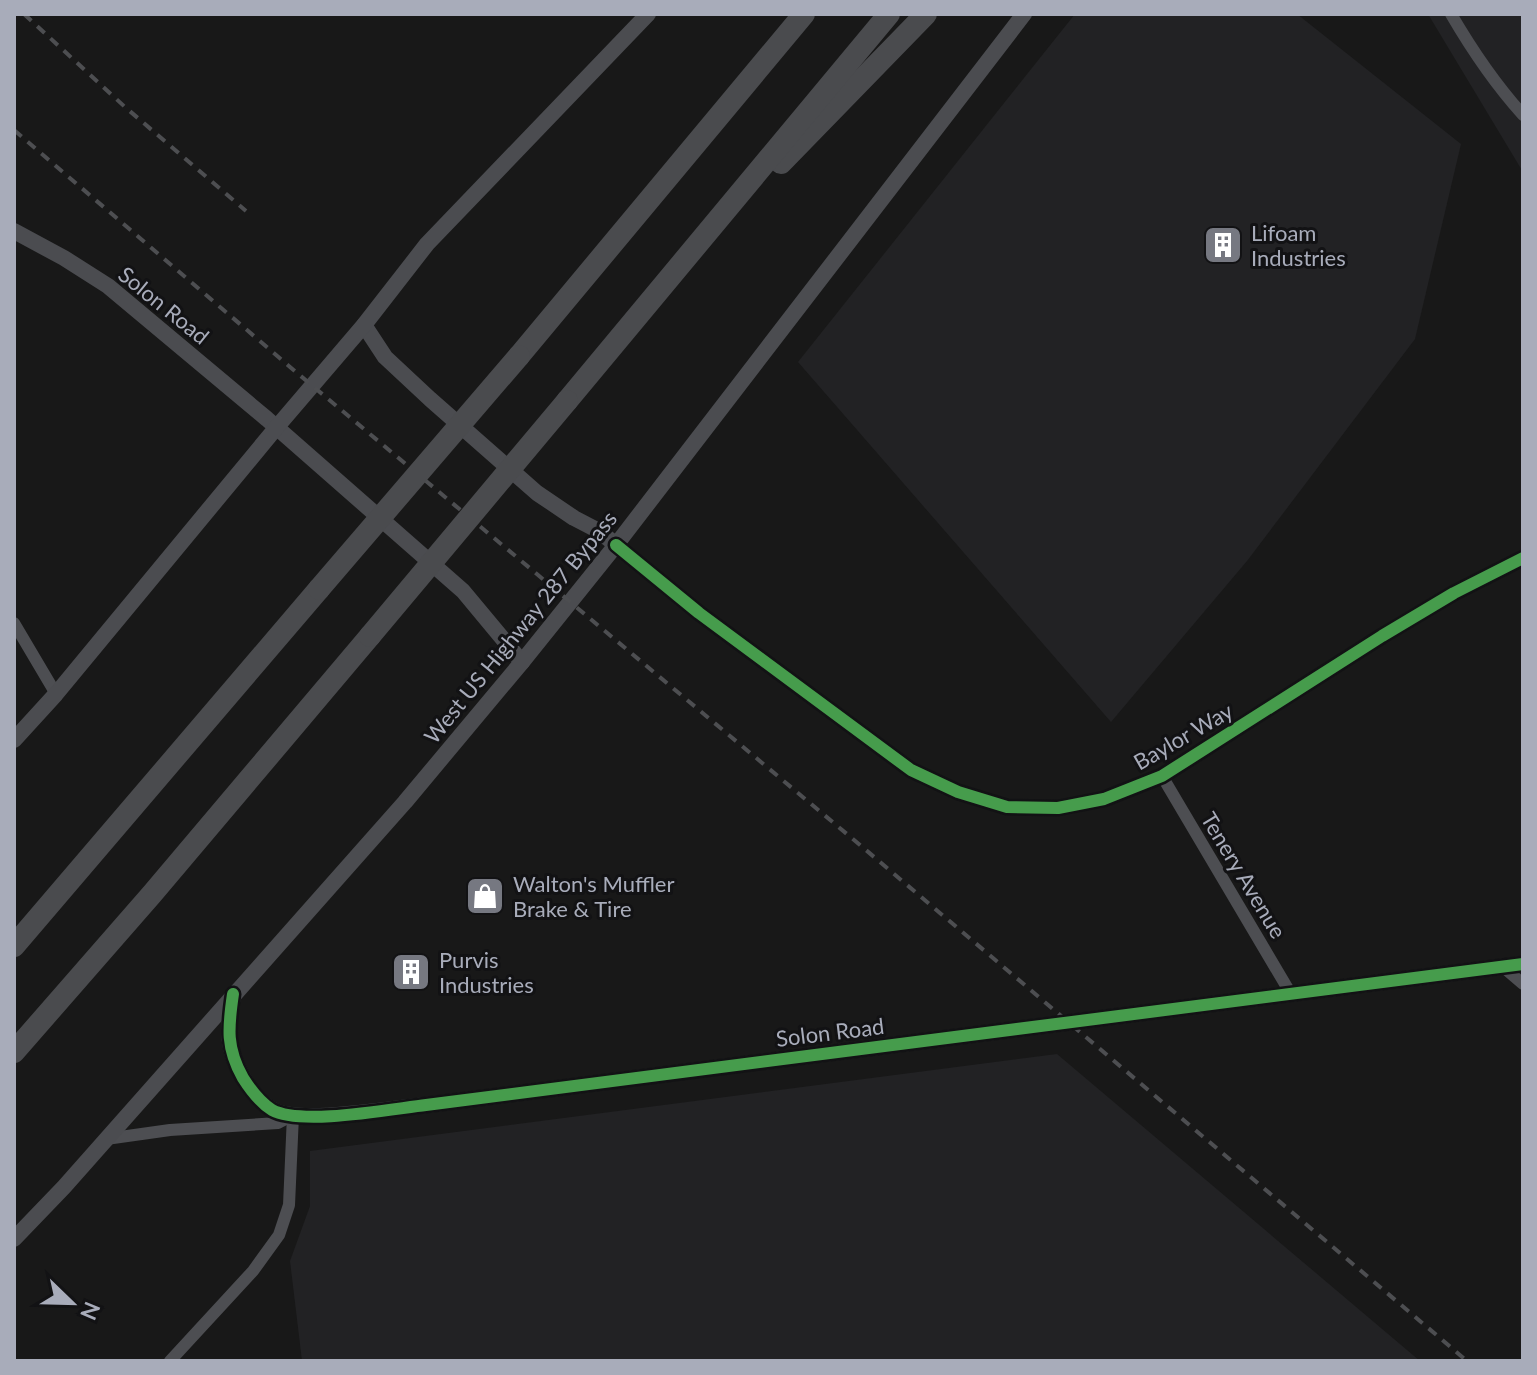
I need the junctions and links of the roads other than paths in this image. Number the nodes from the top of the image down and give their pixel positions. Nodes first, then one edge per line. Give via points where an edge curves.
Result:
1 (648, 14) edge
2 (804, 14) edge
3 (889, 14) edge
4 (926, 14) edge
5 (1024, 14) edge
6 (1451, 14) edge
7 (1523, 115) edge
8 (752, 179) junction
9 (14, 231) edge
10 (364, 325) junction
11 (276, 428) junction
12 (616, 545) junction
13 (1523, 558) edge
14 (14, 623) edge
15 (522, 662) junction
16 (56, 694) junction
17 (14, 740) edge
18 (1162, 776) junction
19 (14, 946) edge
20 (1523, 964) edge
21 (1502, 966) junction
22 (1523, 984) edge
23 (233, 994) junction
24 (1291, 994) junction
25 (14, 1052) edge
26 (293, 1115) junction
27 (106, 1139) junction
28 (14, 1239) edge
29 (170, 1361) edge

1 - 10 main road via 427,244
2 - 19 highway, bridge
3 - 8 highway
4 - 8 highway via 789,157
5 - 12 main road, West US Highway 287 Bypass
6 - 7 street
8 - 25 highway, bridge
9 - 11 main road, Solon Road via 108,286
10 - 11 main road
10 - 12 main road via 385,357 537,493
11 - 15 main road, Solon Road via 463,591
11 - 16 main road
12 - 15 main road, West US Highway 287 Bypass
12 - 18 street, Baylor Way via 911,770 958,792 1007,807 1058,808 1104,799
13 - 18 street, Baylor Way via 1382,636
14 - 16 street
15 - 23 main road, West US Highway 287 Bypass
16 - 17 main road
18 - 24 street, Tenery Avenue
20 - 21 main road, Solon Road
21 - 22 street
21 - 24 main road, Solon Road
23 - 26 main road, Solon Road via 228,1024 235,1065 269,1108
23 - 27 main road, West US Highway 287 Bypass
24 - 26 main road, Solon Road via 426,1105
26 - 27 street via 278,1123
26 - 29 street via 289,1205 279,1235
27 - 28 main road, West US Highway 287 Bypass

